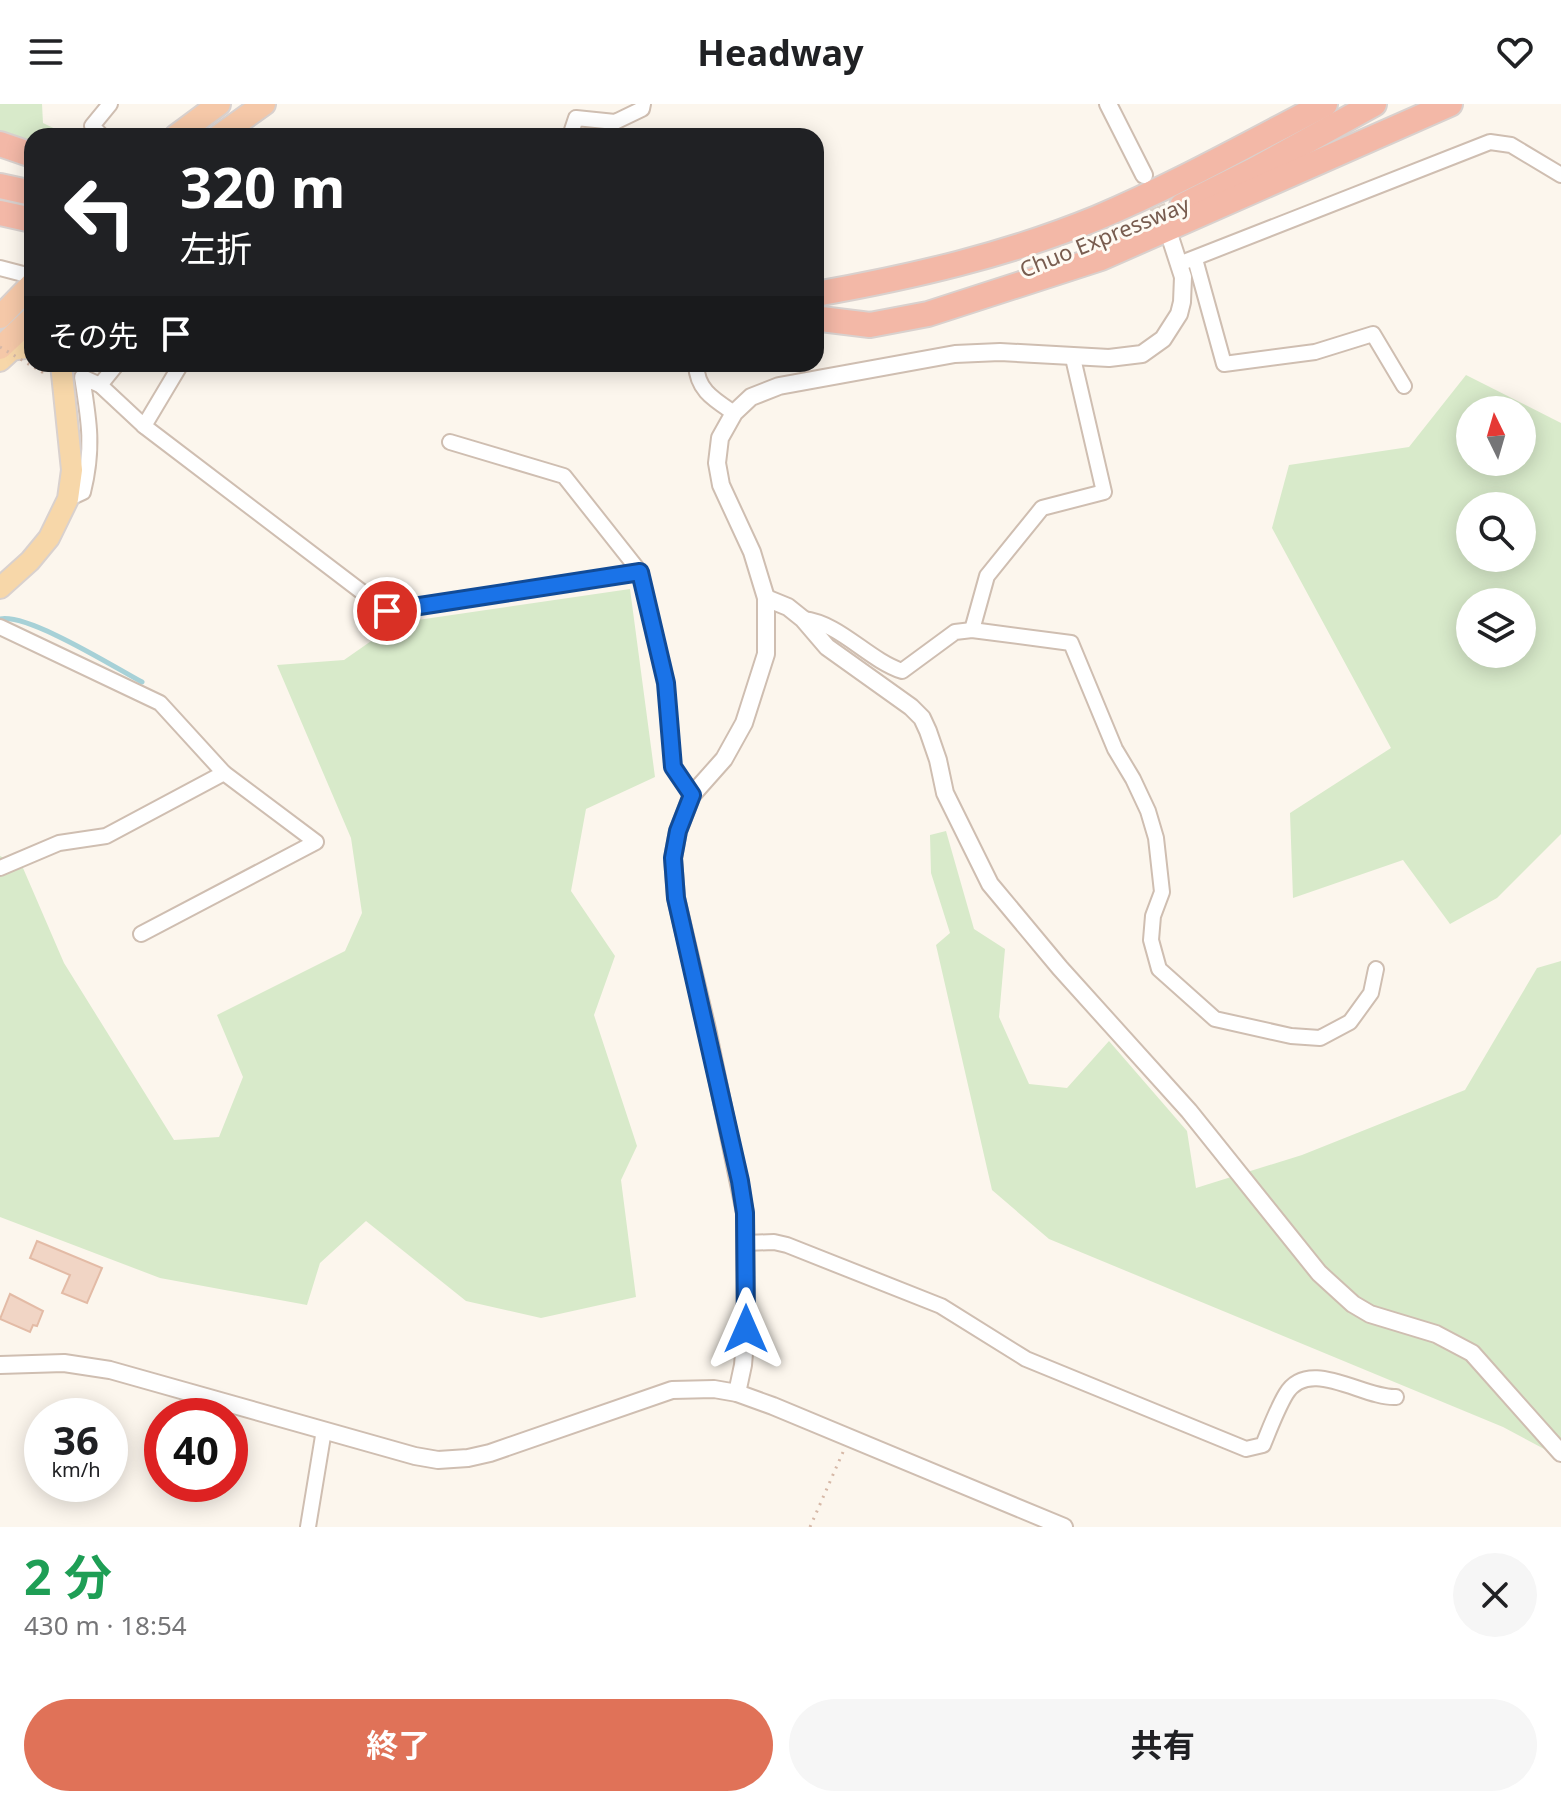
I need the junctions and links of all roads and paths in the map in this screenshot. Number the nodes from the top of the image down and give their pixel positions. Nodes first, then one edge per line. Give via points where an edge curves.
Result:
1 (110, 104) edge
2 (219, 104) edge
3 (264, 104) edge
4 (643, 104) edge
5 (1108, 104) edge
6 (1325, 104) edge
7 (1374, 104) edge
8 (1450, 104) edge
9 (94, 128) edge
10 (187, 128) edge
11 (230, 128) edge
12 (573, 128) edge
13 (0, 144) edge
14 (24, 152) edge
15 (1144, 175) tunnel mouth
16 (1561, 175) edge
17 (0, 186) edge
18 (24, 191) edge
19 (0, 213) edge
20 (24, 218) edge
21 (1171, 240) tunnel mouth
22 (1187, 262) junction
23 (0, 268) edge
24 (24, 275) edge
25 (24, 291) edge
26 (824, 293) edge
27 (0, 317) edge
28 (824, 318) edge
29 (824, 320) edge
30 (24, 326) edge
31 (0, 348) edge
32 (24, 348) edge
33 (1073, 358) junction
34 (0, 361) edge
35 (24, 362) edge
36 (52, 372) edge
37 (62, 372) edge
38 (111, 372) edge
39 (176, 372) edge
40 (696, 372) edge
41 (100, 385) junction
42 (1404, 386) dead end
43 (64, 403) junction
44 (734, 413) junction
45 (144, 426) junction
46 (450, 442) dead end
47 (68, 499) junction
48 (640, 572) junction
49 (0, 588) edge
50 (766, 598) junction
51 (803, 619) junction
52 (1, 628) edge
53 (972, 630) junction
54 (224, 773) junction
55 (692, 795) junction
56 (0, 868) edge
57 (141, 934) dead end
58 (1376, 969) dead end
59 (745, 1243) junction
60 (0, 1365) edge
61 (737, 1393) junction
62 (1396, 1397) dead end
63 (324, 1430) junction
64 (850, 1438) junction
65 (1561, 1453) edge
66 (308, 1527) edge
67 (810, 1527) edge
68 (1064, 1527) edge

1 - 9 street
2 - 10 highway
3 - 11 highway
4 - 12 street via 615,122 576,118
5 - 15 street
6 - 26 highway, Chuo Expressway via 1095,219 1002,252 898,280
7 - 28 highway, Chuo Expressway via 1174,211 1105,240 1002,277
8 - 29 highway via 1101,258 928,314 870,325
13 - 14 highway
16 - 22 street via 1511,145 1490,142
17 - 18 highway
19 - 20 highway
21 - 22 street
22 - 33 street via 1179,314 1153,348 1129,357
22 - 42 street via 1224,364 1315,352 1373,334
23 - 24 street
25 - 27 highway
30 - 31 highway
31 - 35 path, bridge
32 - 34 main road via 12,350
33 - 44 street via 1000,352 930,357 779,386 751,397
33 - 53 street via 1104,492 1042,508 987,576
36 - 43 main road
37 - 43 main road
38 - 41 street
39 - 45 street
40 - 44 street via 710,397
41 - 45 street
41 - 47 street via 82,377 91,435 89,467 83,492
43 - 47 main road via 72,470
44 - 50 street via 720,438 718,473
45 - 48 street via 387,611
46 - 48 street via 564,476
47 - 49 main road via 49,538
48 - 55 street via 666,683 673,767
50 - 51 street
50 - 55 street via 766,654 744,723 724,759
51 - 53 street via 820,621 884,665 902,671 955,632
51 - 65 street via 827,647 922,718 945,793 990,884 1189,1111 1319,1273 1370,1314 1436,1334 1472,1353
52 - 54 street via 160,703
53 - 58 street via 1071,643 1156,838 1162,892 1151,940 1159,969 1215,1019 1320,1038 1350,1022 1371,993
54 - 56 street via 106,836 59,843
54 - 57 street via 316,842
55 - 59 street via 673,858 676,898 740,1181
59 - 61 street via 746,1329
59 - 62 street via 787,1245 941,1306 1026,1359 1246,1449 1263,1445 1288,1391 1301,1381 1323,1377 1381,1398
60 - 63 street via 64,1363 110,1370
61 - 63 street via 672,1390 468,1458 415,1456
61 - 64 street
63 - 66 street
64 - 67 path
64 - 68 street

